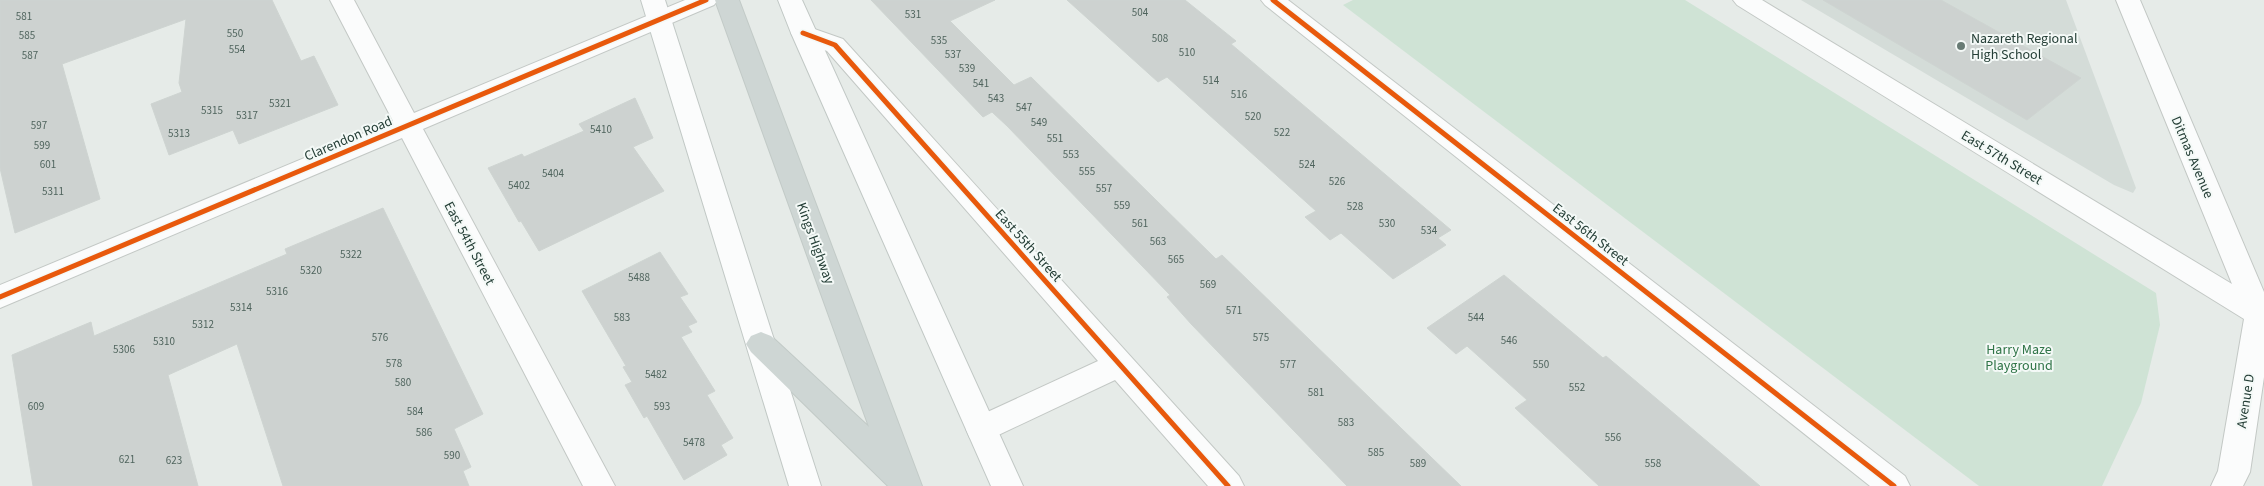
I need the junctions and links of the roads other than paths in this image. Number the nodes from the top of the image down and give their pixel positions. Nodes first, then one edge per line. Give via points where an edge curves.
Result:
1 (342, 0) edge
2 (706, 0) edge
3 (727, 0) edge
4 (790, 0) edge
5 (1273, 0) edge
6 (1745, 0) edge
7 (2128, 0) edge
8 (656, 9) edge
9 (803, 33) junction
10 (408, 124) junction
11 (0, 297) edge
12 (2259, 314) junction
13 (761, 344) junction
14 (1120, 364) junction
15 (981, 429) junction
16 (905, 484) edge
17 (599, 486) edge
18 (805, 486) edge
19 (1007, 486) edge
20 (1228, 486) edge
21 (1894, 486) edge
22 (2227, 486) edge

1 - 10 street, East 54th Street
2 - 8 street, Clarendon Road
3 - 16 main road, Kings Highway
4 - 9 street
5 - 21 street, East 56th Street
6 - 12 street, East 57th Street
7 - 12 street, Ditmas Avenue
8 - 10 street, Clarendon Road
8 - 13 street
9 - 14 street, East 55th Street via 835,45
9 - 15 street
10 - 11 street, Clarendon Road
10 - 17 street, East 54th Street
12 - 22 street, Avenue D via 2234,472
13 - 16 main road
13 - 18 street
14 - 15 street
14 - 20 street, East 55th Street
15 - 19 street

